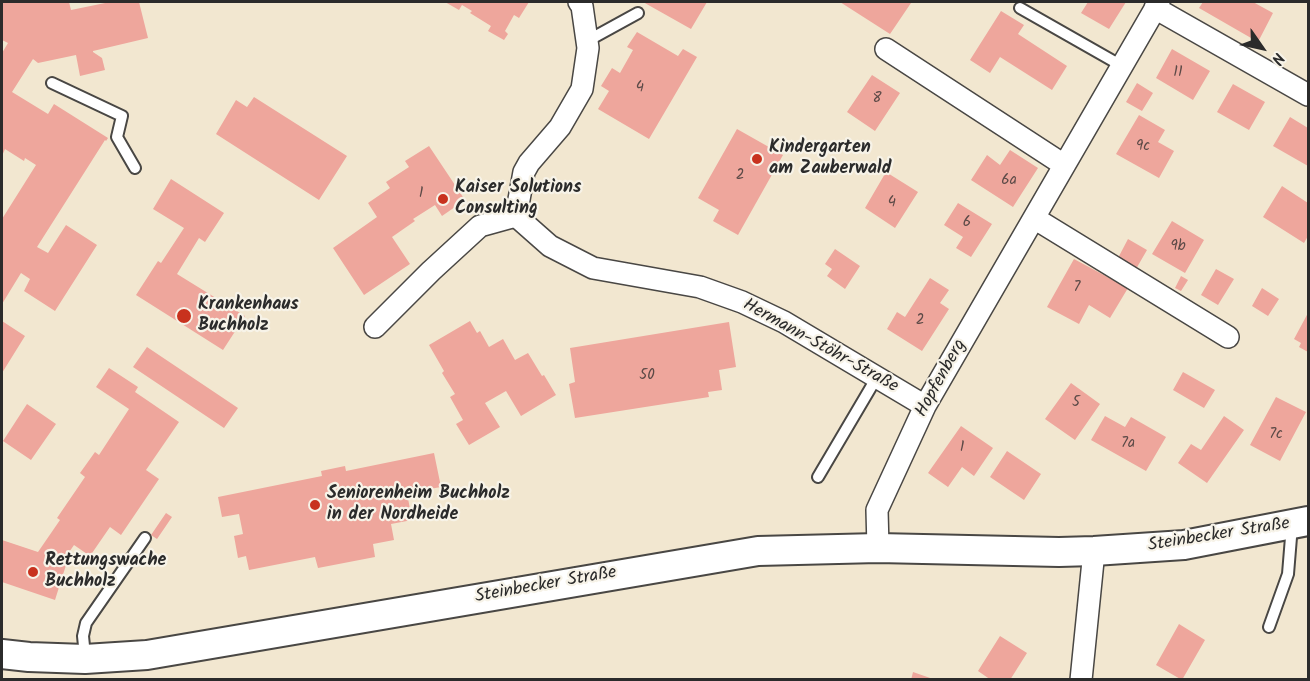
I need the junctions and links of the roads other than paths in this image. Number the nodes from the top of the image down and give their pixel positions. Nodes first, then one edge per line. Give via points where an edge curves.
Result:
1 (579, 2) edge
2 (1157, 5) edge
3 (1020, 8) dead end
4 (638, 13) dead end
5 (587, 41) junction
6 (886, 49) dead end
7 (1122, 66) junction
8 (52, 83) dead end
9 (1308, 95) edge
10 (1064, 165) junction
11 (135, 168) dead end
12 (516, 216) junction
13 (1034, 218) junction
14 (375, 327) dead end
15 (1228, 337) dead end
16 (877, 377) junction
17 (926, 406) junction
18 (818, 477) dead end
19 (1300, 523) edge
20 (145, 538) dead end
21 (878, 548) junction
22 (1094, 551) junction
23 (1269, 627) dead end
24 (2, 654) edge
25 (85, 659) junction
26 (1081, 680) edge

1 - 5 street
2 - 7 street, Hopfenberg
2 - 9 street, Hopfenberg
3 - 7 lane
4 - 5 lane
5 - 12 street via 582,89 560,128 524,172
6 - 10 street
7 - 10 street, Hopfenberg
8 - 11 lane via 122,116 117,137
10 - 13 street, Hopfenberg
12 - 14 street via 480,226
12 - 16 street, Hermann-Stöhr-Straße via 550,246 593,268 700,287 742,302
13 - 15 street
13 - 17 street, Hopfenberg
16 - 17 street, Hermann-Stöhr-Straße
16 - 18 lane
17 - 21 street, Hopfenberg via 877,510
19 - 22 street, Steinbecker Straße via 1184,545
19 - 23 lane via 1288,574
20 - 25 lane via 86,623
21 - 22 street, Steinbecker Straße
21 - 25 street, Steinbecker Straße via 758,550 147,655
22 - 26 street
24 - 25 street, Steinbecker Straße

